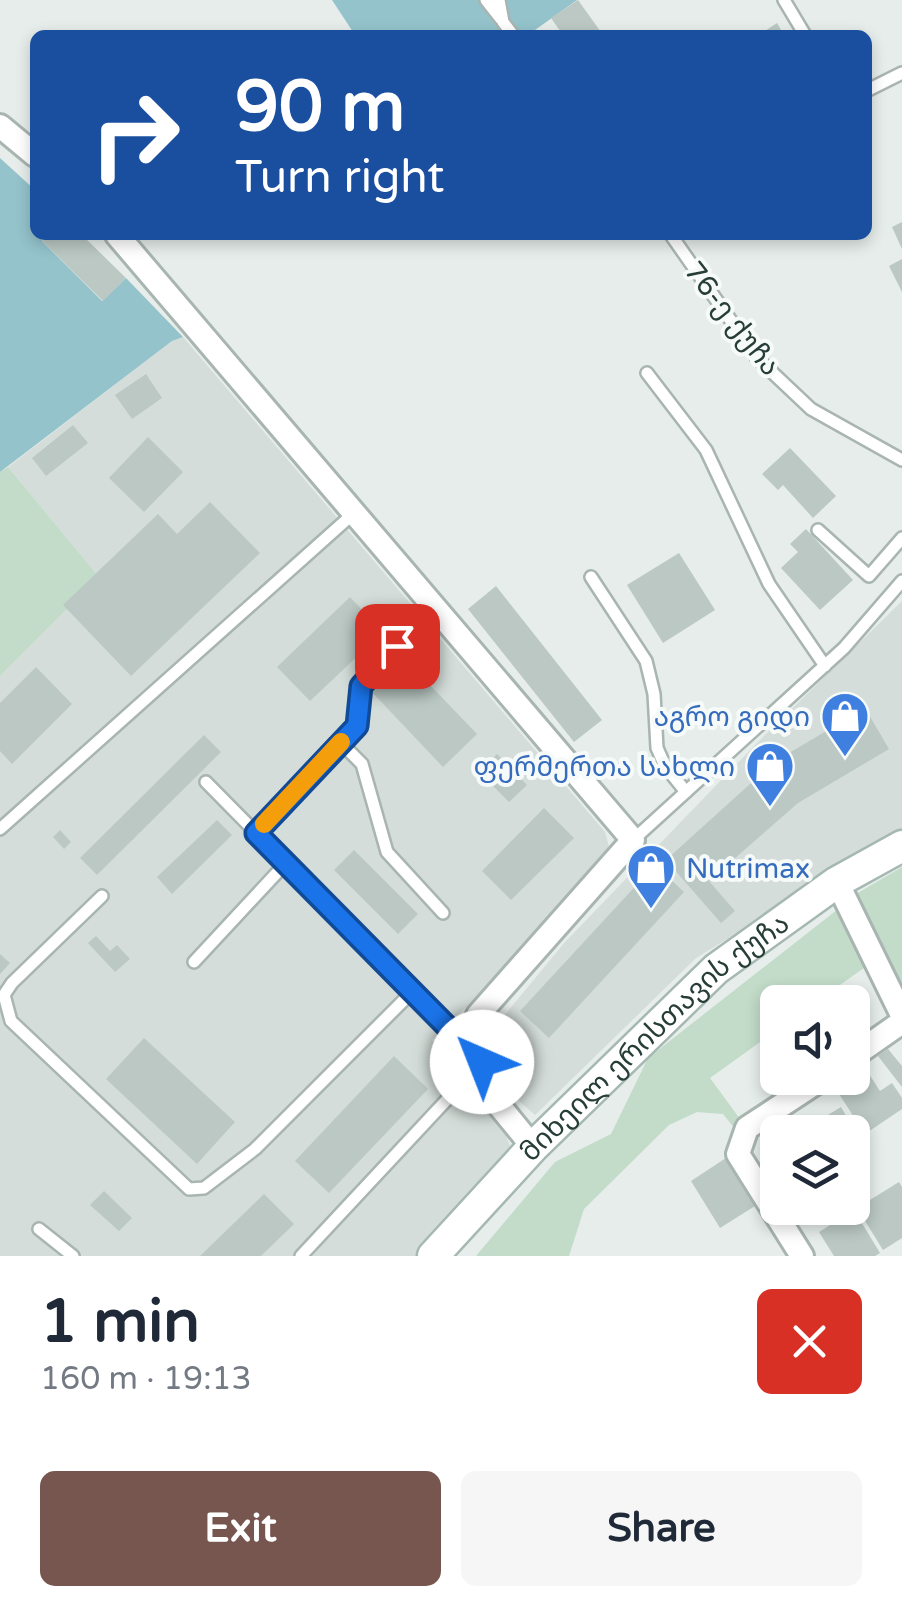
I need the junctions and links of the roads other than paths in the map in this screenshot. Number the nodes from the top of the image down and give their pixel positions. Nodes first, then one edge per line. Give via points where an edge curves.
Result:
1 (486, 0) edge
2 (499, 0) edge
3 (784, 0) edge
4 (504, 22) junction
5 (510, 30) edge
6 (802, 30) edge
7 (902, 73) edge
8 (872, 88) edge
9 (0, 126) edge
10 (30, 151) edge
11 (122, 240) edge
12 (674, 240) edge
13 (647, 373) dead end
14 (902, 460) edge
15 (354, 513) junction
16 (818, 530) dead end
17 (902, 538) edge
18 (591, 577) dead end
19 (902, 581) edge
20 (397, 646) dead end
21 (825, 666) junction
22 (340, 743) junction
23 (206, 782) dead end
24 (686, 792) junction
25 (0, 829) edge
26 (256, 833) junction
27 (633, 840) junction
28 (902, 846) edge
29 (286, 863) junction
30 (837, 882) junction
31 (102, 896) dead end
32 (443, 913) dead end
33 (194, 962) dead end
34 (412, 991) junction
35 (902, 1018) edge
36 (870, 1043) edge
37 (482, 1062) junction
38 (797, 1095) edge
39 (533, 1147) junction
40 (39, 1229) dead end
41 (73, 1256) edge
42 (301, 1256) edge
43 (434, 1256) edge
44 (802, 1256) edge

1 - 4 lane
2 - 4 lane
3 - 6 lane
4 - 5 lane
7 - 8 lane
9 - 10 street
11 - 15 street
12 - 14 lane, 76-ე ქუჩა via 757,358 811,408
13 - 21 lane via 706,450 769,584
15 - 25 lane
15 - 27 street
16 - 17 lane via 869,576
18 - 24 lane via 646,661 657,748
19 - 21 lane
20 - 22 lane via 361,686 357,726
21 - 24 lane
22 - 26 lane
22 - 32 lane via 362,764 387,852
23 - 26 lane
24 - 27 lane
26 - 29 lane
27 - 37 street via 478,1014
28 - 30 main road, მიხეილ ერისთავის ქუჩა
29 - 33 lane
29 - 34 lane
30 - 35 street
30 - 39 main road, მიხეილ ერისთავის ქუჩა via 716,969
31 - 34 lane via 12,983 4,996 11,1021 189,1189 204,1188 254,1148
34 - 37 lane
35 - 36 street
37 - 39 street via 496,1104
37 - 42 lane
38 - 44 street via 747,1128 738,1154
39 - 43 main road, მიხეილ ერისთავის ქუჩა
40 - 41 lane

